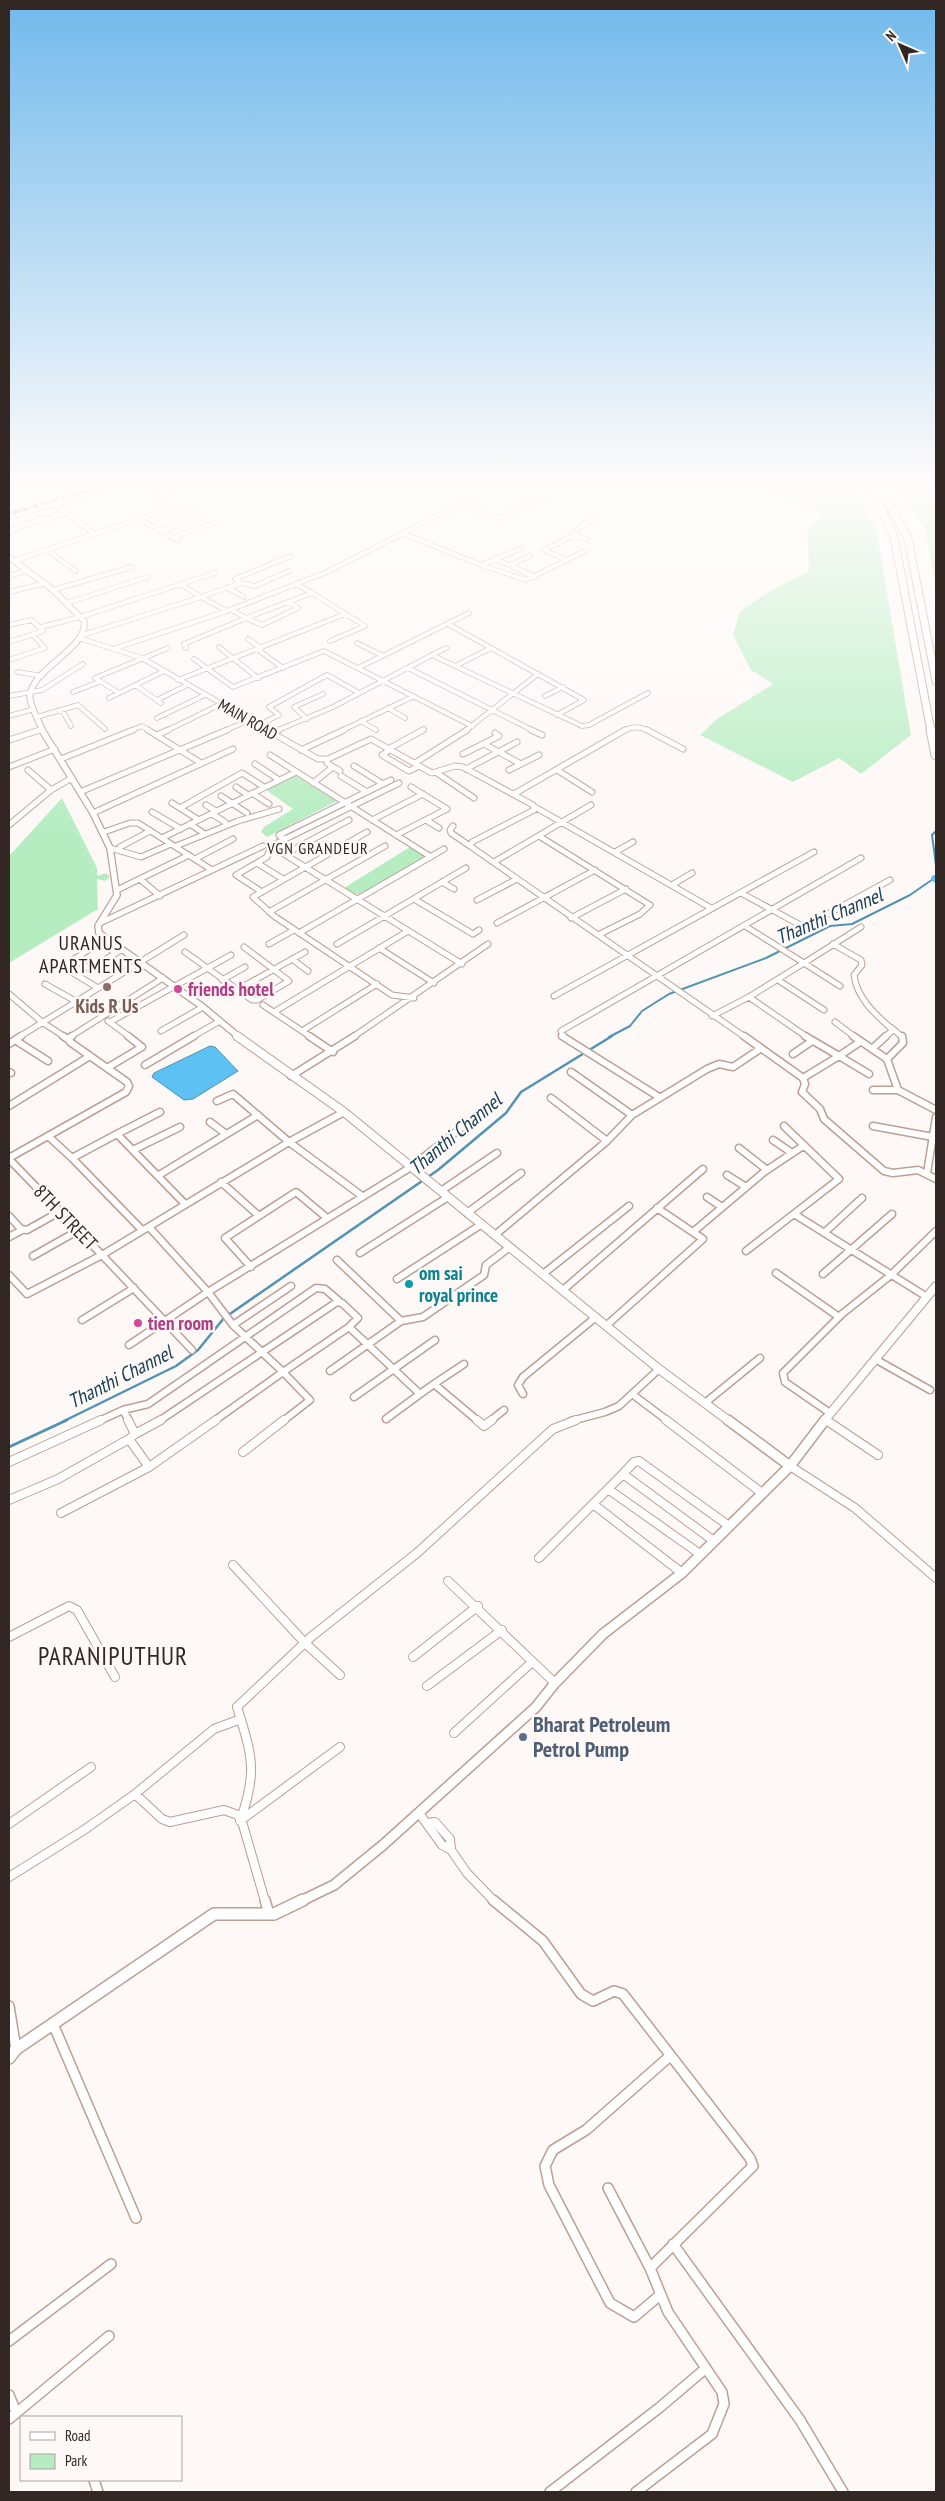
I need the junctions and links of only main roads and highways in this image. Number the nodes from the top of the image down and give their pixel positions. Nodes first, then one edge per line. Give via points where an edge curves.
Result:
1 (906, 602) edge
2 (920, 602) edge
3 (936, 681) edge
4 (936, 755) edge

1 - 4 highway
2 - 3 highway

